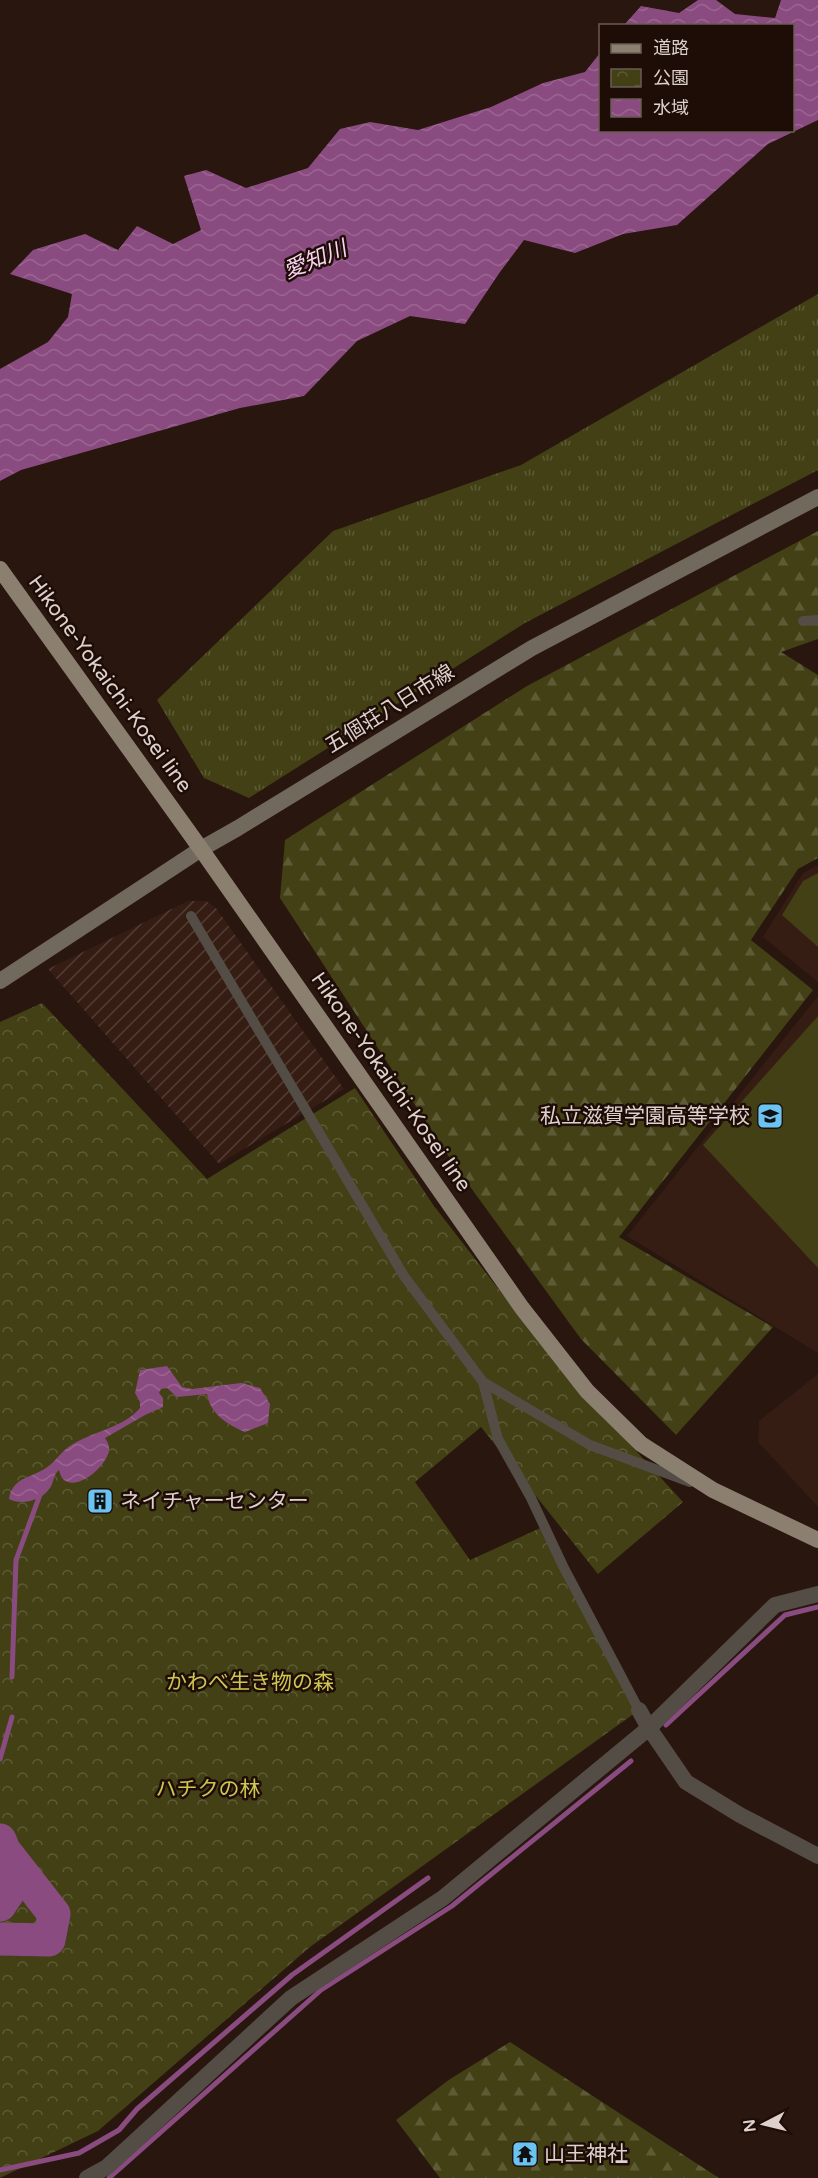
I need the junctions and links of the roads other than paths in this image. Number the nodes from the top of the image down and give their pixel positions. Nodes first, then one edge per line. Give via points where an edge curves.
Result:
1 (818, 497) edge
2 (0, 569) edge
3 (818, 620) edge
4 (803, 621) dead end
5 (201, 849) junction
6 (191, 916) dead end
7 (0, 981) edge
8 (483, 1382) junction
9 (713, 1490) junction
10 (818, 1540) edge
11 (818, 1594) edge
12 (639, 1710) joint
13 (649, 1728) junction
14 (818, 1856) edge
15 (87, 2178) edge

1 - 5 main road, 五個荘八日市線 via 532,648
2 - 5 main road, Hikone-Yokaichi-Kosei line
3 - 4 lane
5 - 7 main road, 五個荘八日市線
5 - 9 main road, Hikone-Yokaichi-Kosei line via 522,1308 586,1391 641,1444
6 - 8 lane via 404,1276
8 - 9 lane via 590,1445
8 - 12 lane via 498,1439
9 - 10 main road, Hikone-Yokaichi-Kosei line
11 - 13 street via 775,1605
12 - 13 street
13 - 14 street via 686,1782
13 - 15 street via 443,1898 291,1998 108,2167

